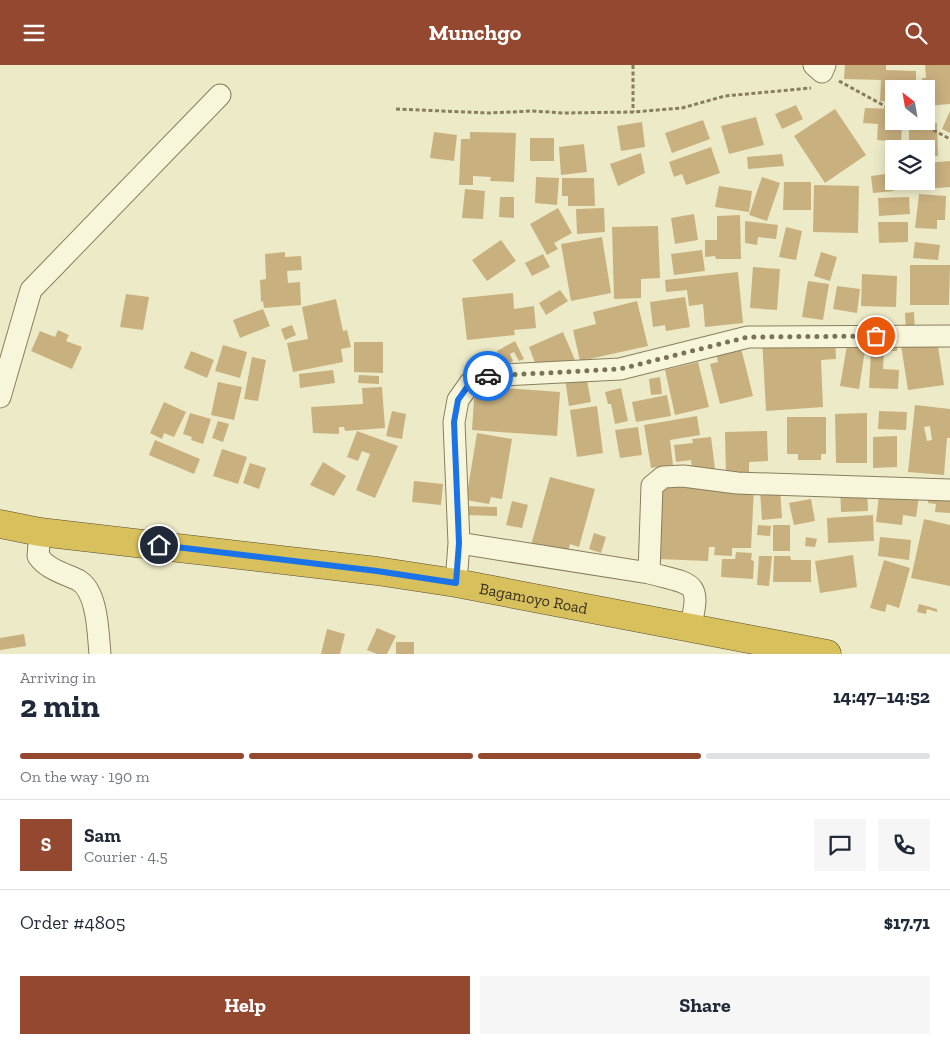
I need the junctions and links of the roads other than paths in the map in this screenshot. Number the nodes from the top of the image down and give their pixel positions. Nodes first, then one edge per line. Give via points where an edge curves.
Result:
1 (220, 95) dead end
2 (950, 336) edge
3 (0, 397) edge
4 (950, 490) edge
5 (0, 524) edge
6 (40, 532) junction
7 (459, 543) junction
8 (649, 573) junction
9 (456, 583) junction
10 (690, 627) junction
11 (100, 654) edge
12 (827, 654) edge

1 - 3 street via 31,290
2 - 7 street via 748,337 620,369 484,376 470,383 458,400 454,422
4 - 8 street via 737,483 683,476 663,477 652,486
5 - 6 highway, Bagamoyo Road
6 - 9 highway, Bagamoyo Road
6 - 11 street via 38,556 44,564 81,582 90,597 96,613
7 - 8 street
7 - 9 street
8 - 10 street via 687,583 695,591 697,602
9 - 10 highway, Bagamoyo Road
10 - 12 highway, Bagamoyo Road

